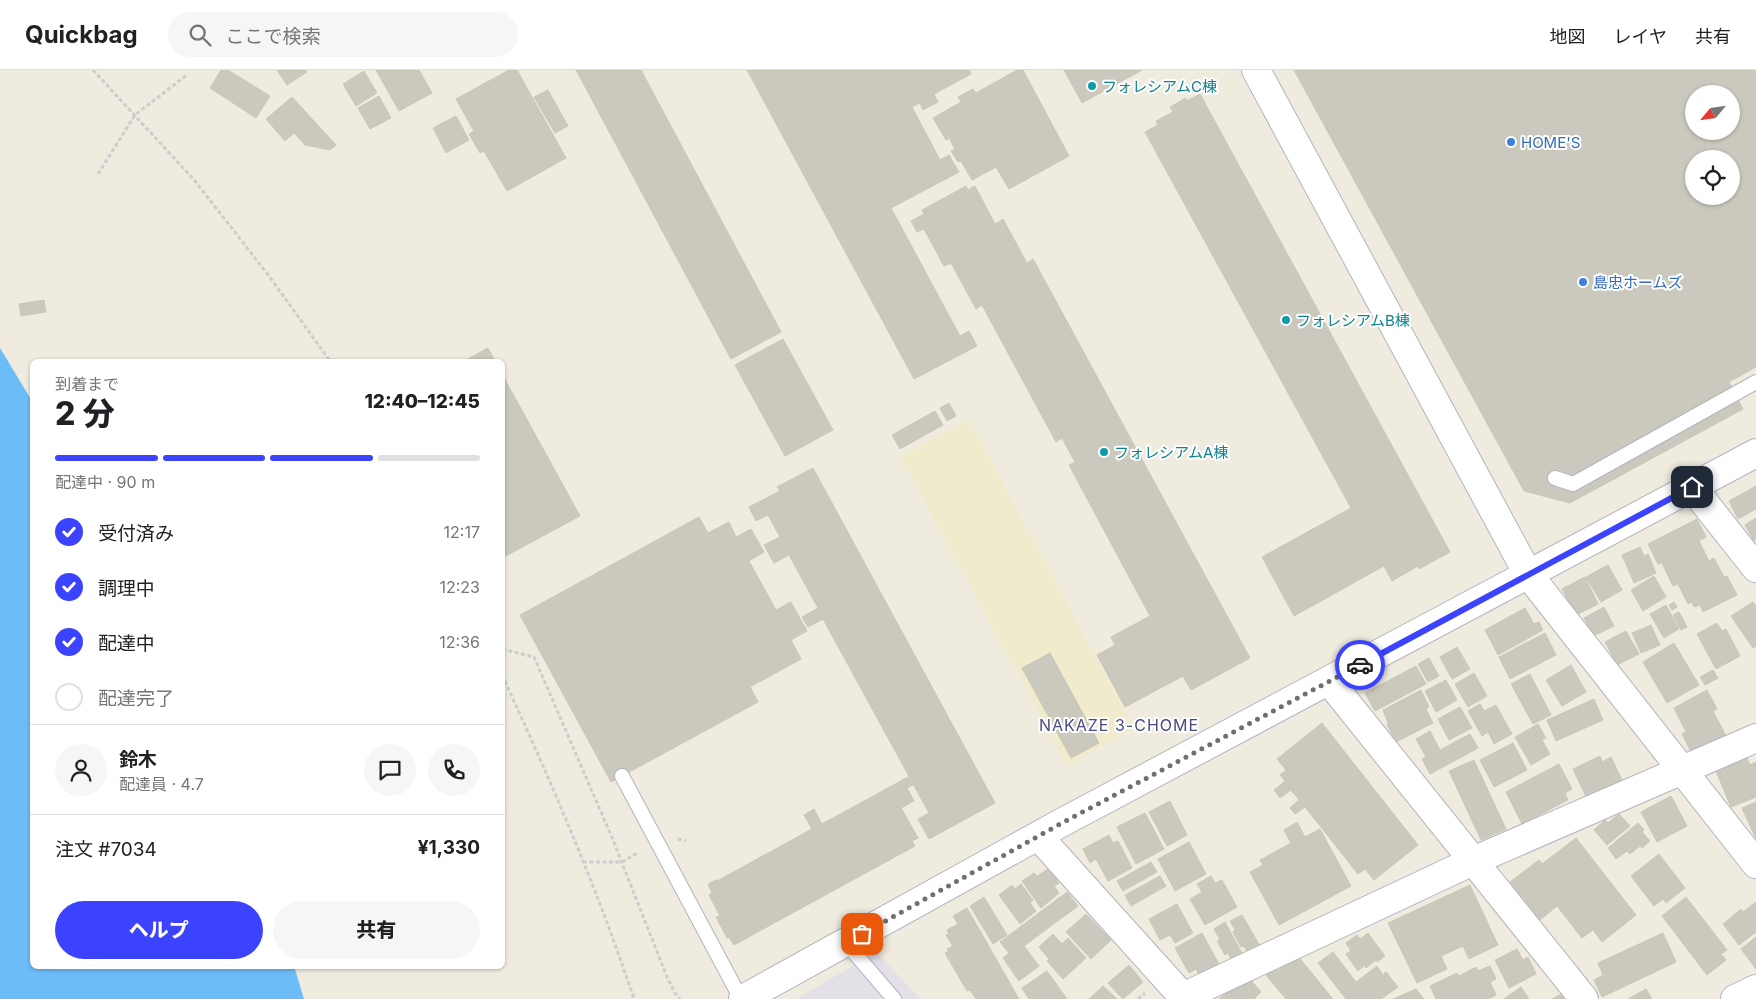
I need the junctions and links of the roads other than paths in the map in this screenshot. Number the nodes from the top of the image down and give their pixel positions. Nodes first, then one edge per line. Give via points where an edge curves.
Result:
1 (1256, 70) edge
2 (1756, 382) edge
3 (1756, 453) edge
4 (1555, 478) dead end
5 (1692, 487) junction
6 (1756, 568) edge
7 (1528, 574) junction
8 (1330, 681) junction
9 (1756, 738) edge
10 (1683, 770) junction
11 (622, 776) dead end
12 (1039, 837) junction
13 (1473, 862) junction
14 (1756, 864) edge
15 (846, 943) junction
16 (1756, 990) edge
17 (1184, 998) edge
18 (742, 999) edge
19 (894, 999) edge
20 (1584, 999) edge
21 (1735, 999) edge

1 - 7 street
2 - 4 lane via 1573,484
3 - 5 street
5 - 6 street
5 - 7 street
7 - 8 street
7 - 10 street
8 - 12 street
8 - 13 street
9 - 10 street
10 - 13 street
10 - 14 street
11 - 18 lane
12 - 15 street
12 - 17 street
13 - 17 street
13 - 20 street
15 - 18 street
15 - 19 lane
16 - 21 street

